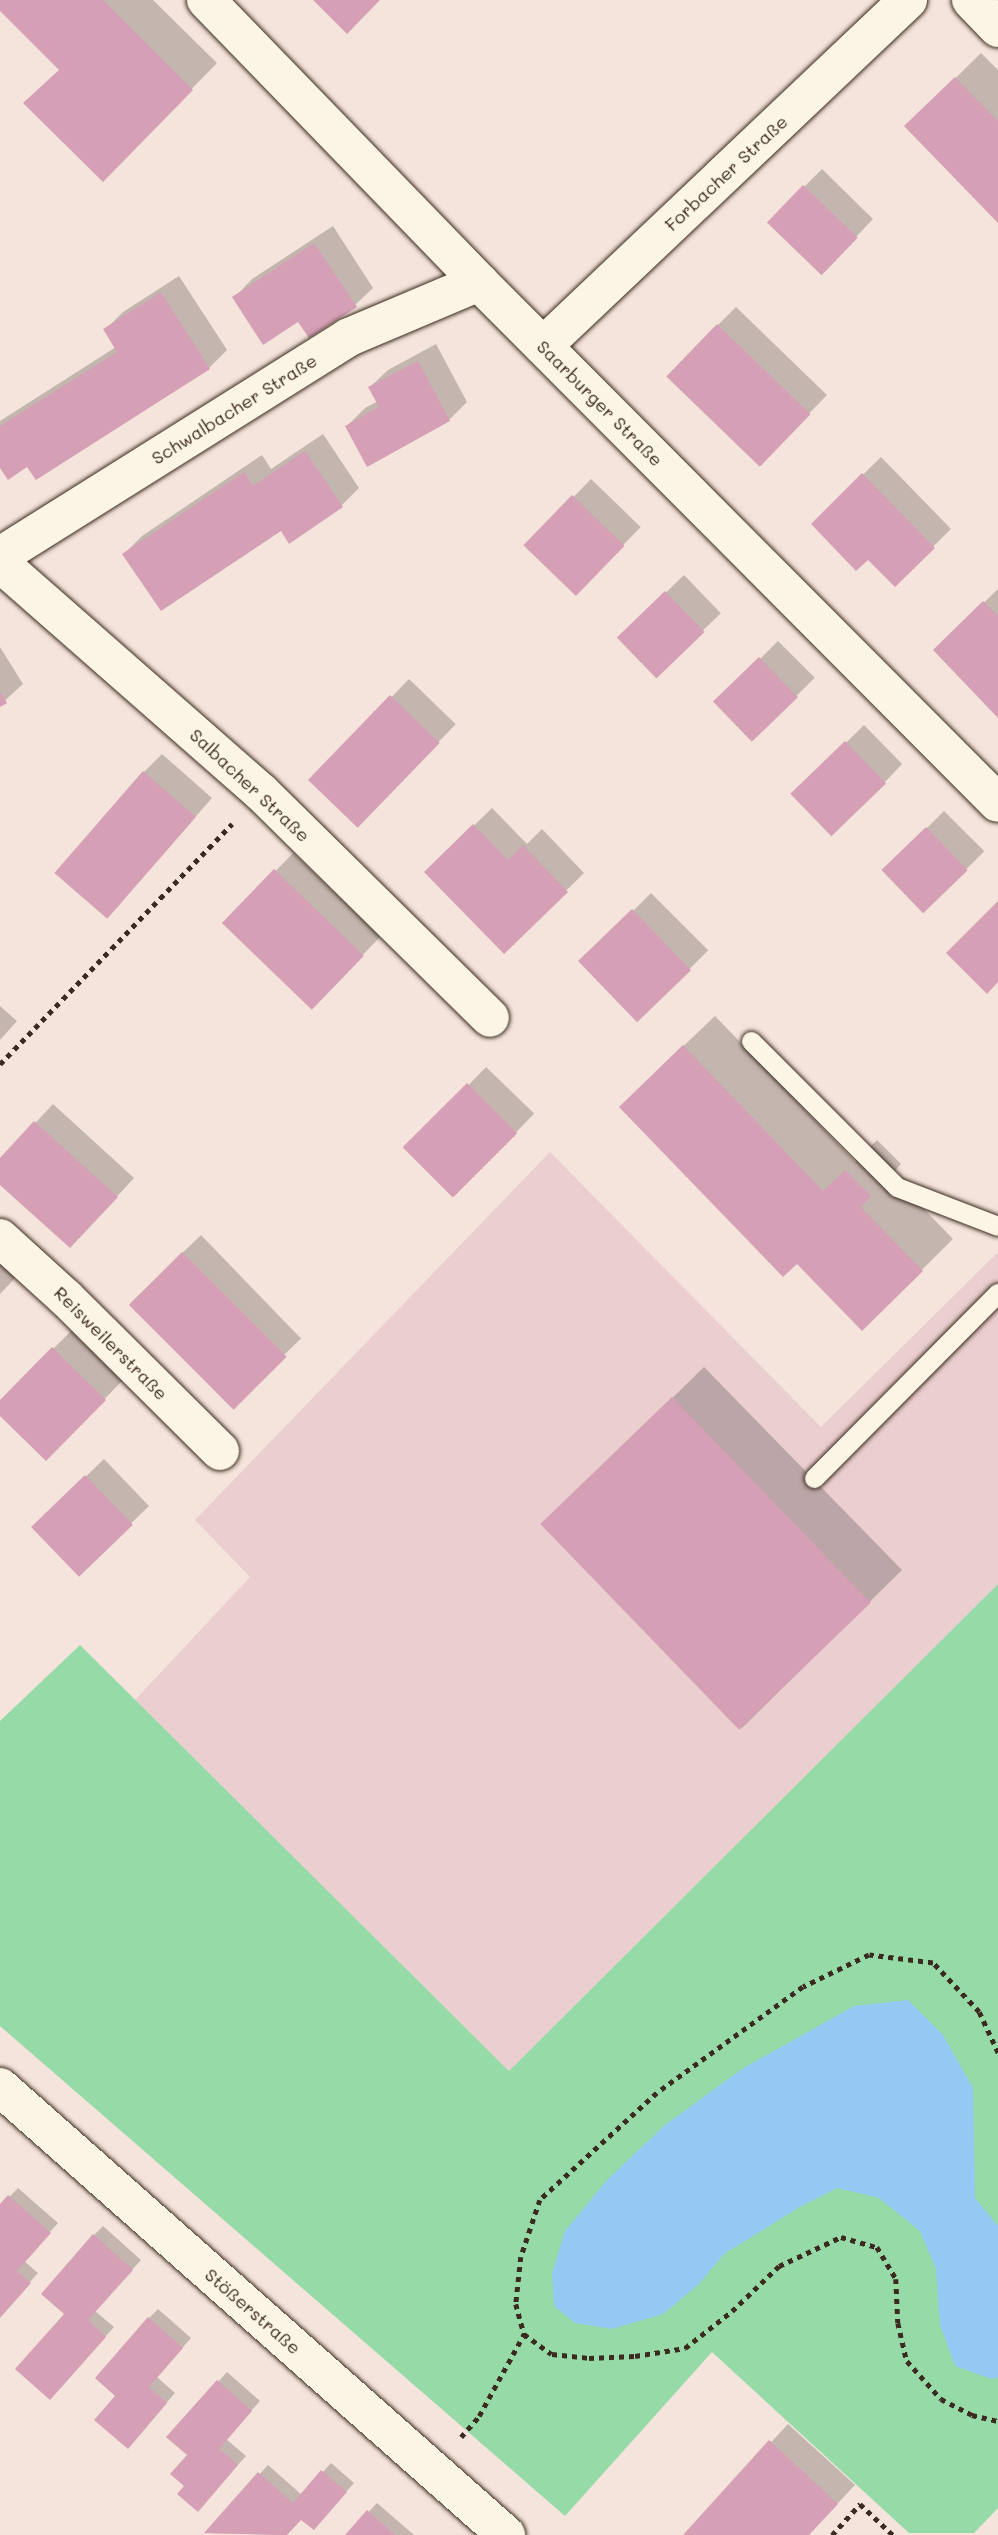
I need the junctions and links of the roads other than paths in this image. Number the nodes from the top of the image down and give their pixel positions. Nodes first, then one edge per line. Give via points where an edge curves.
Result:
1 (206, 0) edge
2 (908, 0) edge
3 (971, 0) edge
4 (998, 28) edge
5 (479, 282) junction
6 (543, 346) junction
7 (0, 556) edge
8 (0, 563) edge
9 (998, 803) edge
10 (490, 1018) dead end
11 (751, 1041) dead end
12 (998, 1226) edge
13 (0, 1238) edge
14 (998, 1293) edge
15 (220, 1451) dead end
16 (814, 1478) dead end
17 (0, 2087) edge
18 (506, 2535) edge

1 - 5 street, Saarburger Straße
2 - 6 street, Forbacher Straße
3 - 4 street
5 - 6 street, Saarburger Straße
5 - 7 street, Schwalbacher Straße via 349,337
6 - 9 street, Saarburger Straße
8 - 10 street, Salbacher Straße via 262,793
11 - 12 lane via 897,1187
13 - 15 street, Reisweilerstraße
14 - 16 lane
17 - 18 street, Stößerstraße

